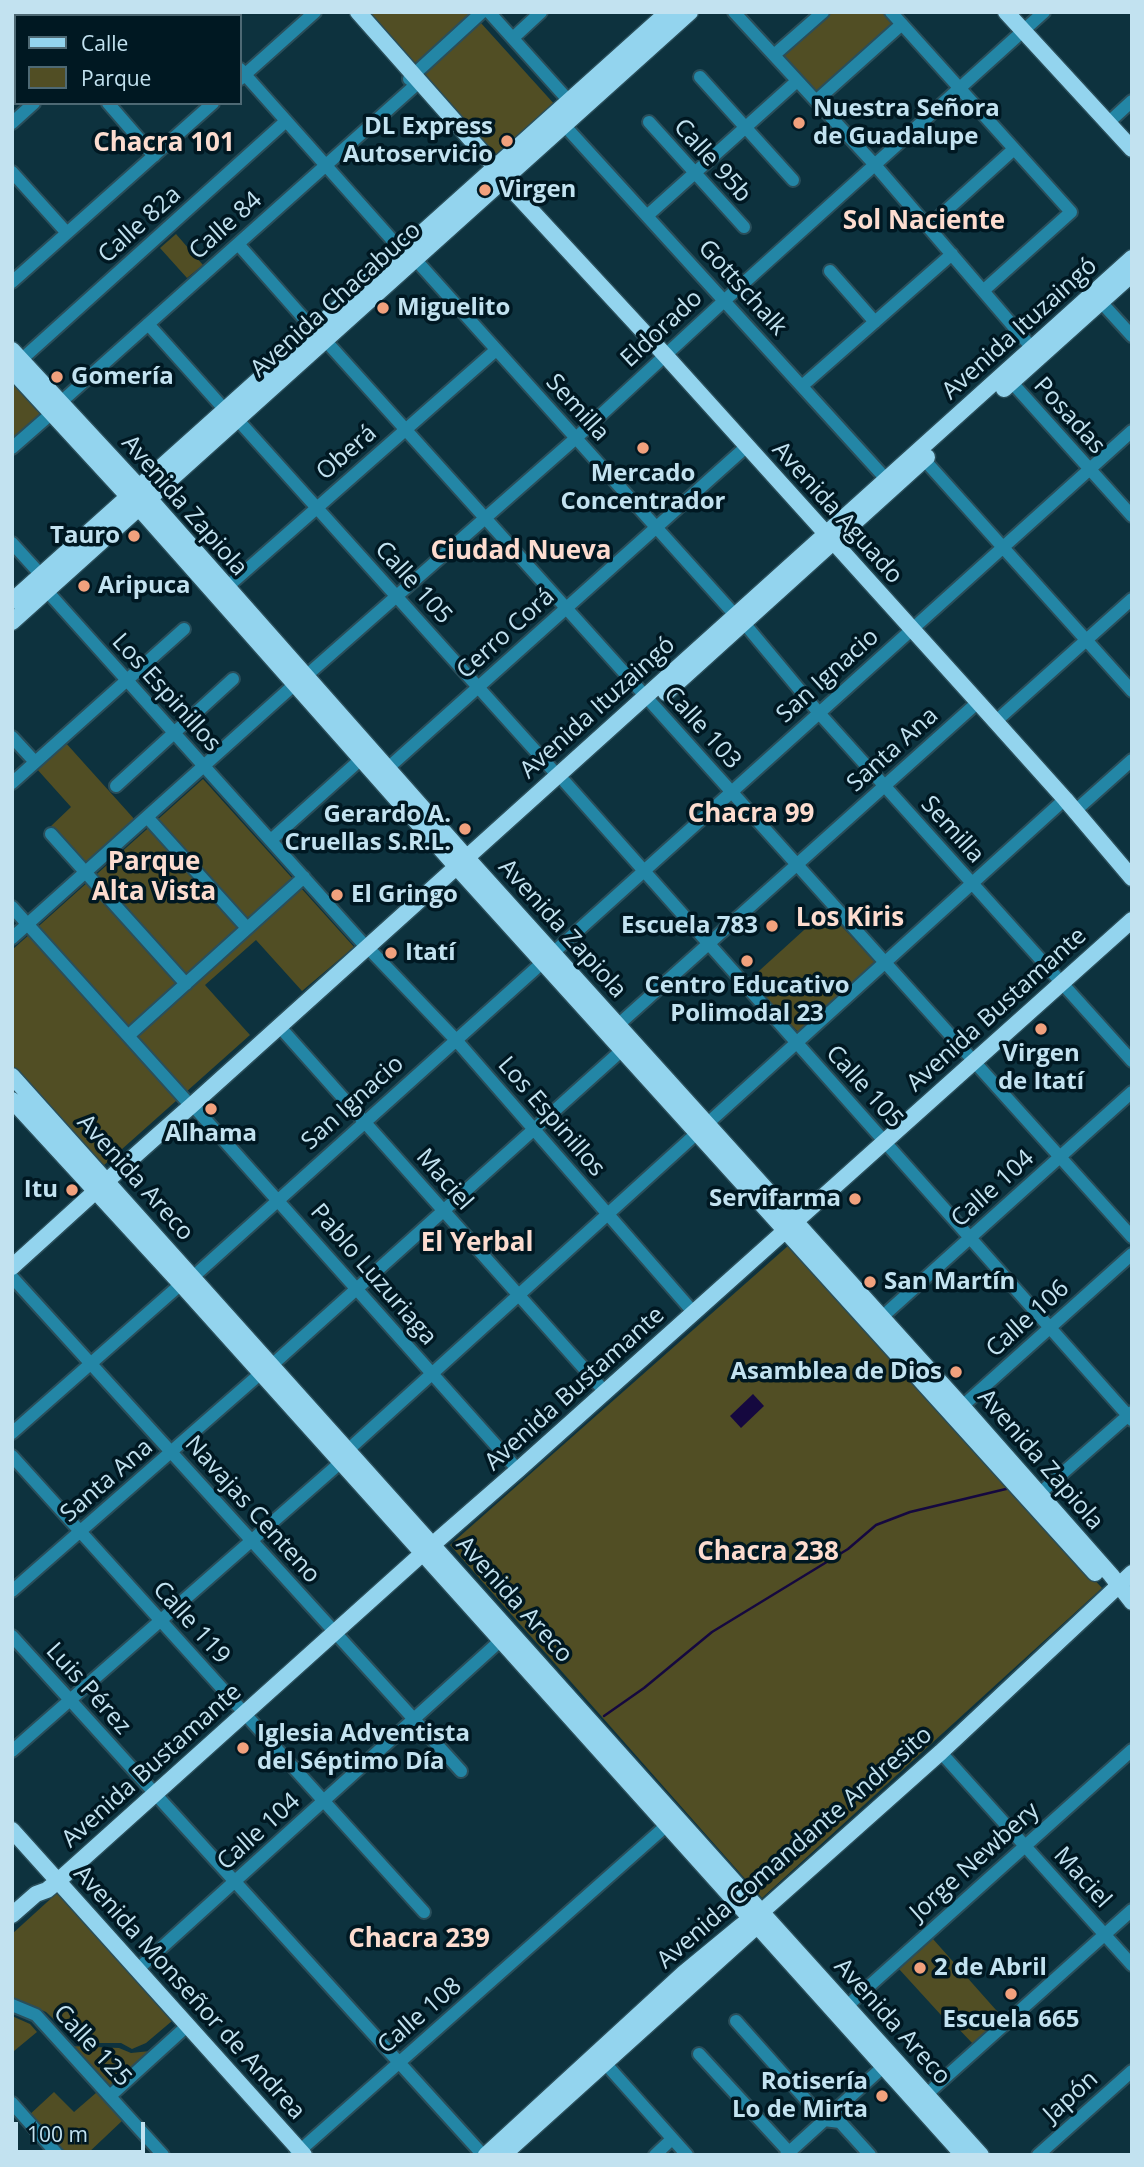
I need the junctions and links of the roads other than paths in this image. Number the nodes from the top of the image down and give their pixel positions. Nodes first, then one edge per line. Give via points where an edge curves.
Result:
1 (315, 12) edge
2 (348, 12) edge
3 (358, 12) edge
4 (482, 12) edge
5 (489, 12) edge
6 (541, 12) edge
7 (668, 12) edge
8 (690, 12) edge
9 (734, 12) edge
10 (823, 12) edge
11 (891, 12) edge
12 (1006, 12) edge
13 (1044, 12) edge
14 (902, 24) junction
15 (1024, 30) junction
16 (513, 38) junction
17 (774, 55) junction
18 (242, 74) edge
19 (700, 77) dead end
20 (414, 80) junction
21 (797, 80) junction
22 (960, 89) junction
23 (569, 101) junction
24 (816, 101) junction
25 (1132, 101) edge
26 (32, 105) edge
27 (110, 105) edge
28 (211, 105) edge
29 (286, 121) junction
30 (649, 122) dead end
31 (12, 123) edge
32 (1108, 123) junction
33 (565, 125) junction
34 (745, 127) junction
35 (1014, 149) junction
36 (1132, 149) edge
37 (154, 156) junction
38 (326, 165) junction
39 (875, 165) junction
40 (12, 172) edge
41 (695, 173) junction
42 (497, 174) junction
43 (793, 180) dead end
44 (648, 215) junction
45 (744, 227) dead end
46 (928, 227) junction
47 (67, 233) junction
48 (238, 244) junction
49 (952, 254) junction
50 (409, 255) junction
51 (1132, 258) edge
52 (830, 271) dead end
53 (1132, 274) edge
54 (12, 282) edge
55 (983, 291) junction
56 (725, 300) junction
57 (1101, 302) junction
58 (875, 322) junction
59 (148, 324) junction
60 (320, 335) junction
61 (1132, 336) edge
62 (496, 350) junction
63 (1036, 353) junction
64 (665, 355) junction
65 (15, 360) edge
66 (1007, 378) junction
67 (802, 386) junction
68 (56, 408) junction
69 (231, 415) junction
70 (406, 429) junction
71 (1132, 431) edge
72 (576, 438) junction
73 (747, 446) junction
74 (12, 448) edge
75 (921, 456) junction
76 (1090, 469) junction
77 (886, 480) junction
78 (139, 498) junction
79 (317, 508) junction
80 (1132, 516) edge
81 (485, 518) junction
82 (656, 527) junction
83 (829, 538) junction
84 (12, 543) edge
85 (1002, 548) junction
86 (44, 583) junction
87 (226, 588) junction
88 (397, 596) junction
89 (1132, 599) edge
90 (12, 601) edge
91 (566, 608) junction
92 (739, 619) junction
93 (12, 622) edge
94 (184, 629) dead end
95 (911, 630) junction
96 (1086, 640) junction
97 (233, 679) dead end
98 (127, 680) junction
99 (301, 680) junction
100 (478, 687) junction
101 (1132, 691) edge
102 (649, 701) junction
103 (978, 702) junction
104 (819, 713) junction
105 (995, 722) junction
106 (174, 733) junction
107 (12, 737) edge
108 (361, 759) junction
109 (1132, 760) edge
110 (35, 762) junction
111 (204, 766) junction
112 (388, 768) junction
113 (561, 779) junction
114 (12, 783) edge
115 (116, 786) dead end
116 (884, 786) junction
117 (731, 792) junction
118 (1070, 805) junction
119 (147, 817) junction
120 (51, 834) dead end
121 (271, 840) junction
122 (464, 865) junction
123 (797, 865) junction
124 (644, 870) junction
125 (85, 872) junction
126 (304, 877) junction
127 (1132, 878) edge
128 (972, 884) junction
129 (12, 907) edge
130 (1132, 920) edge
131 (27, 924) junction
132 (247, 928) junction
133 (12, 938) edge
134 (709, 944) junction
135 (370, 950) junction
136 (548, 957) junction
137 (885, 962) junction
138 (1061, 983) junction
139 (186, 984) junction
140 (618, 1025) junction
141 (282, 1029) junction
142 (128, 1035) junction
143 (456, 1040) junction
144 (797, 1042) junction
145 (622, 1050) junction
146 (974, 1061) junction
147 (1132, 1062) edge
148 (12, 1076) edge
149 (1132, 1092) edge
150 (12, 1100) edge
151 (194, 1108) junction
152 (365, 1121) junction
153 (702, 1128) junction
154 (533, 1130) junction
155 (885, 1141) junction
156 (1060, 1157) junction
157 (104, 1186) junction
158 (278, 1199) junction
159 (443, 1212) junction
160 (607, 1214) junction
161 (790, 1226) junction
162 (970, 1237) junction
163 (1132, 1237) edge
164 (1132, 1254) edge
165 (12, 1267) edge
166 (12, 1277) edge
167 (187, 1280) junction
168 (356, 1289) junction
169 (517, 1296) junction
170 (694, 1313) junction
171 (882, 1317) junction
172 (1050, 1327) junction
173 (91, 1363) junction
174 (266, 1369) junction
175 (432, 1373) junction
176 (605, 1392) junction
177 (958, 1411) junction
178 (1130, 1416) edge
179 (12, 1433) edge
180 (172, 1452) junction
181 (344, 1456) junction
182 (12, 1457) edge
183 (518, 1470) junction
184 (1030, 1490) junction
185 (81, 1532) junction
186 (252, 1541) junction
187 (428, 1548) junction
188 (1132, 1573) edge
189 (12, 1591) edge
190 (1123, 1593) edge
191 (1132, 1615) edge
192 (160, 1620) junction
193 (335, 1632) junction
194 (12, 1636) edge
195 (501, 1640) junction
196 (70, 1700) junction
197 (244, 1713) junction
198 (414, 1719) junction
199 (1132, 1750) edge
200 (12, 1751) edge
201 (945, 1757) junction
202 (461, 1771) dead end
203 (155, 1794) junction
204 (324, 1801) junction
205 (667, 1825) junction
206 (12, 1830) edge
207 (1024, 1846) junction
208 (234, 1882) junction
209 (53, 1885) junction
210 (1132, 1910) edge
211 (424, 1912) dead end
212 (12, 1915) edge
213 (759, 1919) junction
214 (12, 1928) edge
215 (1105, 1935) junction
216 (1132, 1965) edge
217 (138, 1969) junction
218 (12, 2005) edge
219 (847, 2006) junction
220 (736, 2021) dead end
221 (188, 2025) junction
222 (699, 2054) dead end
223 (398, 2063) junction
224 (605, 2063) junction
225 (884, 2066) junction
226 (1132, 2071) edge
227 (927, 2094) junction
228 (110, 2096) junction
229 (12, 2103) edge
230 (824, 2120) junction
231 (672, 2139) junction
232 (55, 2152) edge
233 (300, 2153) edge
234 (788, 2154) edge
235 (163, 2155) edge
236 (484, 2155) edge
237 (503, 2155) edge
238 (654, 2155) edge
239 (687, 2155) edge
240 (870, 2155) edge
241 (963, 2155) edge
242 (981, 2155) edge
243 (1038, 2155) edge

1 - 18 street
2 - 20 main road, Avenida Aguado
3 - 20 main road, Avenida Aguado
4 - 20 street, Calle 84
5 - 16 street
6 - 16 street
7 - 23 main road, Avenida Chacabuco
8 - 33 main road, Avenida Chacabuco
9 - 17 street, Posadas
10 - 17 street
11 - 14 street
12 - 15 main road
13 - 15 street, Eldorado
14 - 22 street
14 - 24 street
15 - 22 street, Eldorado
15 - 32 main road
16 - 23 street
17 - 21 street, Posadas
18 - 29 street, Semilla
19 - 34 street
20 - 38 street, Calle 84
20 - 42 main road, Avenida Aguado
21 - 24 street, Posadas
21 - 34 street
22 - 35 street
22 - 39 street, Eldorado
23 - 42 main road, Avenida Chacabuco
24 - 39 street, Posadas
25 - 32 street
26 - 31 street
27 - 37 street
28 - 37 street
29 - 38 street, Semilla
29 - 65 street, Calle 82a
30 - 41 street, Calle 95b
32 - 36 main road
33 - 42 main road, Avenida Chacabuco
33 - 44 street, Gottschalk
34 - 41 street
34 - 43 street
35 - 46 street
35 - 55 street via 1071,212
37 - 47 street
38 - 48 street, Calle 84
38 - 50 street, Semilla
39 - 46 street, Posadas
39 - 56 street, Eldorado
40 - 47 street
41 - 44 street
41 - 45 street, Calle 95b
42 - 50 main road, Avenida Chacabuco
42 - 64 main road, Avenida Aguado
44 - 56 street, Gottschalk
46 - 49 street, Posadas
47 - 54 street
48 - 59 street, Calle 84
48 - 60 street, Calle 103
49 - 55 street, Posadas
49 - 58 street
50 - 60 main road, Avenida Chacabuco
50 - 62 street, Semilla
51 - 63 main road, Avenida Ituzaingó
52 - 58 street
53 - 57 main road, Avenida Ituzaingó
55 - 63 street, Posadas
56 - 64 street, Eldorado
56 - 67 street, Gottschalk
57 - 61 street
57 - 63 main road, Avenida Ituzaingó
58 - 67 street
59 - 68 street, Calle 84
59 - 69 street, Calle 105
60 - 69 main road, Avenida Chacabuco
60 - 70 street, Calle 103
62 - 70 street, Oberá
62 - 72 street, Semilla
63 - 66 main road, Avenida Ituzaingó
64 - 72 street, Eldorado
64 - 73 main road, Avenida Aguado
65 - 68 main road, Avenida Zapiola
66 - 75 main road, Avenida Ituzaingó
66 - 76 street, Posadas
67 - 77 street, Gottschalk
68 - 74 street, Calle 84
68 - 78 main road, Avenida Zapiola
69 - 78 main road, Avenida Chacabuco
69 - 79 street, Calle 105
70 - 79 street, Oberá
70 - 81 street, Calle 103
71 - 76 street, San Ignacio
72 - 81 street, Eldorado
72 - 82 street, Semilla
73 - 82 street, Cerro Corá
73 - 83 main road, Avenida Aguado
75 - 77 main road, Avenida Ituzaingó
75 - 83 main road, Avenida Ituzaingó
75 - 85 street
76 - 80 street, Posadas
76 - 85 street, San Ignacio
77 - 83 main road, Avenida Ituzaingó
78 - 86 main road, Avenida Chacabuco
78 - 87 main road, Avenida Zapiola
78 - 99 main road, Avenida Zapiola
79 - 87 street, Oberá
79 - 88 street, Calle 105
81 - 88 street, Eldorado
81 - 91 street, Calle 103
82 - 91 street, Cerro Corá
82 - 92 street, Semilla
83 - 92 main road, Avenida Ituzaingó
83 - 95 main road, Avenida Aguado
84 - 86 street, Los Espinillos
85 - 95 street, San Ignacio
85 - 96 street
86 - 90 main road, Avenida Chacabuco
86 - 93 main road, Avenida Chacabuco
86 - 98 street, Los Espinillos
87 - 99 main road, Avenida Zapiola
88 - 99 street, Eldorado
88 - 100 street, Calle 105
89 - 96 street
91 - 100 street, Cerro Corá
91 - 102 street, Calle 103
92 - 102 main road, Avenida Ituzaingó
92 - 104 street, Semilla
94 - 98 street
95 - 103 main road, Avenida Aguado
95 - 104 street, San Ignacio
96 - 101 street
96 - 105 street
97 - 106 street
98 - 106 street, Los Espinillos
98 - 110 street
99 - 108 main road, Avenida Zapiola
99 - 111 street, Eldorado
99 - 112 main road, Avenida Zapiola
100 - 112 street, Cerro Corá
100 - 113 street, Calle 105
102 - 113 main road, Avenida Ituzaingó
102 - 117 street, Calle 103
103 - 105 main road, Avenida Aguado
103 - 116 street, Santa Ana
104 - 116 street, Semilla
104 - 117 street, San Ignacio
105 - 118 main road, Avenida Aguado
106 - 111 street, Los Espinillos
106 - 115 street
107 - 110 street
108 - 121 street
108 - 122 main road, Avenida Zapiola
109 - 118 street
110 - 114 street
111 - 119 street, Eldorado
111 - 121 street, Los Espinillos
112 - 122 main road, Avenida Zapiola
113 - 122 main road, Avenida Ituzaingó
113 - 124 street, Calle 105
116 - 123 street, Santa Ana
116 - 128 street, Semilla
117 - 123 street, Calle 103
117 - 124 street, San Ignacio
118 - 127 main road, Avenida Aguado
118 - 128 street
119 - 125 street, Eldorado
119 - 132 street
120 - 125 street
121 - 126 street, Los Espinillos
122 - 135 main road, Avenida Ituzaingó
122 - 136 main road, Avenida Zapiola
123 - 134 street, Santa Ana
123 - 137 street, Calle 103
124 - 134 street, Calle 105
124 - 136 street, San Ignacio
125 - 131 street, Eldorado
125 - 139 street
126 - 132 street
126 - 135 street, Los Espinillos
128 - 137 street
128 - 138 street, Semilla
129 - 131 street, Pablo Luzuriaga
130 - 138 main road, Avenida Bustamante
131 - 133 street, Eldorado
131 - 142 street, Pablo Luzuriaga
132 - 139 street
134 - 140 street, Santa Ana
134 - 144 street, Calle 105
135 - 141 main road, Avenida Ituzaingó
135 - 143 street, Los Espinillos
136 - 140 main road, Avenida Zapiola
136 - 143 street, San Ignacio
136 - 145 main road, Avenida Zapiola
137 - 144 street
137 - 146 street, Calle 103
138 - 146 main road, Avenida Bustamante
138 - 147 street, Semilla
139 - 142 street
140 - 153 main road, Avenida Zapiola
141 - 151 main road, Avenida Ituzaingó
141 - 152 street, Maciel
142 - 151 street, Pablo Luzuriaga
143 - 152 street, San Ignacio
143 - 154 street, Los Espinillos
144 - 153 street
144 - 155 street, Calle 105
145 - 153 main road, Avenida Zapiola
145 - 154 street, Santa Ana
146 - 155 main road, Avenida Bustamante
146 - 156 street, Calle 103
148 - 157 main road, Avenida Areco
149 - 156 street, Calle 104
150 - 157 main road, Avenida Areco
151 - 157 main road, Avenida Ituzaingó
151 - 158 street, Pablo Luzuriaga
152 - 158 street, San Ignacio
152 - 159 street, Maciel
153 - 160 street
153 - 161 main road, Avenida Zapiola
154 - 159 street, Santa Ana
154 - 160 street, Los Espinillos
155 - 161 main road, Avenida Bustamante
155 - 162 street, Calle 105
156 - 162 street, Calle 104
156 - 163 street, Calle 103
157 - 165 main road, Avenida Ituzaingó
157 - 167 main road, Avenida Areco
158 - 167 street, San Ignacio
158 - 168 street, Pablo Luzuriaga
159 - 168 street, Santa Ana
159 - 169 street, Maciel
160 - 169 street
160 - 170 street, Los Espinillos
161 - 170 main road, Avenida Bustamante
161 - 171 main road, Avenida Zapiola
161 - 177 main road, Avenida Zapiola
162 - 171 street, Calle 104
162 - 172 street, Calle 105
164 - 172 street, Calle 106
166 - 173 street, Navajas Centeno
167 - 173 street, San Ignacio
167 - 174 main road, Avenida Areco
168 - 174 street, Santa Ana
168 - 175 street, Pablo Luzuriaga
169 - 175 street
169 - 176 street, Maciel
170 - 176 main road, Avenida Bustamante
171 - 177 main road, Avenida Zapiola
172 - 177 street, Calle 106
172 - 178 street, Calle 105
173 - 179 street, San Ignacio
173 - 180 street, Navajas Centeno
174 - 180 street, Santa Ana
174 - 181 main road, Avenida Areco
175 - 181 street
175 - 183 street, Pablo Luzuriaga
176 - 183 main road, Avenida Bustamante
177 - 184 main road, Avenida Zapiola
178 - 184 street
180 - 185 street, Santa Ana
180 - 186 street, Navajas Centeno
181 - 186 street
181 - 187 main road, Avenida Areco
182 - 185 street, Calle 119
183 - 187 main road, Avenida Bustamante
184 - 190 main road, Avenida Zapiola
185 - 189 street, Santa Ana
185 - 192 street, Calle 119
186 - 192 street
186 - 193 street, Navajas Centeno
187 - 193 main road, Avenida Bustamante
187 - 195 main road, Avenida Areco
187 - 213 main road, Avenida Areco
188 - 190 main road, Avenida Comandante Andresito
190 - 191 main road, Avenida Zapiola
190 - 201 main road, Avenida Comandante Andresito
190 - 213 main road, Avenida Comandante Andresito
192 - 196 street
192 - 197 street, Calle 119
193 - 197 main road, Avenida Bustamante
193 - 198 street, Navajas Centeno
194 - 196 street, Luis Pérez
195 - 198 street, Calle 104
195 - 205 main road, Avenida Areco
196 - 200 street
196 - 203 street, Luis Pérez
197 - 203 main road, Avenida Bustamante
197 - 204 street, Calle 119
198 - 202 street, Navajas Centeno
198 - 204 street, Calle 104
199 - 207 street, Jorge Newbery
201 - 207 street, Maciel
201 - 213 main road, Avenida Comandante Andresito via 773,1913
203 - 208 street, Luis Pérez
203 - 209 main road, Avenida Bustamante
204 - 208 street, Calle 104
204 - 211 street, Calle 119
205 - 213 main road, Avenida Areco
205 - 223 street, Calle 108
206 - 209 main road, Avenida Monseñor de Andrea
207 - 215 street, Maciel
207 - 219 street, Jorge Newbery
208 - 217 street, Calle 104
208 - 223 street, Luis Pérez
209 - 212 main road, Avenida Bustamante
209 - 214 main road, Avenida Bustamante
209 - 217 main road, Avenida Monseñor de Andrea
210 - 215 street
213 - 219 main road, Avenida Areco
213 - 224 main road, Avenida Comandante Andresito
213 - 225 main road, Avenida Areco
213 - 236 main road, Avenida Comandante Andresito via 741,1926
215 - 216 street, Maciel
215 - 227 street
217 - 221 main road, Avenida Monseñor de Andrea
218 - 228 street, Calle 125 via 36,2015
219 - 227 main road, Avenida Areco
220 - 230 street
221 - 228 street
221 - 233 main road, Avenida Monseñor de Andrea
222 - 234 street
223 - 233 street, Calle 108
223 - 236 street
224 - 231 street
224 - 237 main road, Avenida Comandante Andresito
225 - 230 street
225 - 241 main road, Avenida Areco
226 - 243 street, Japón
227 - 242 main road, Avenida Areco
228 - 235 street, Calle 125
229 - 232 street
230 - 234 street
230 - 240 street via 840,2122
231 - 238 street
231 - 239 street

